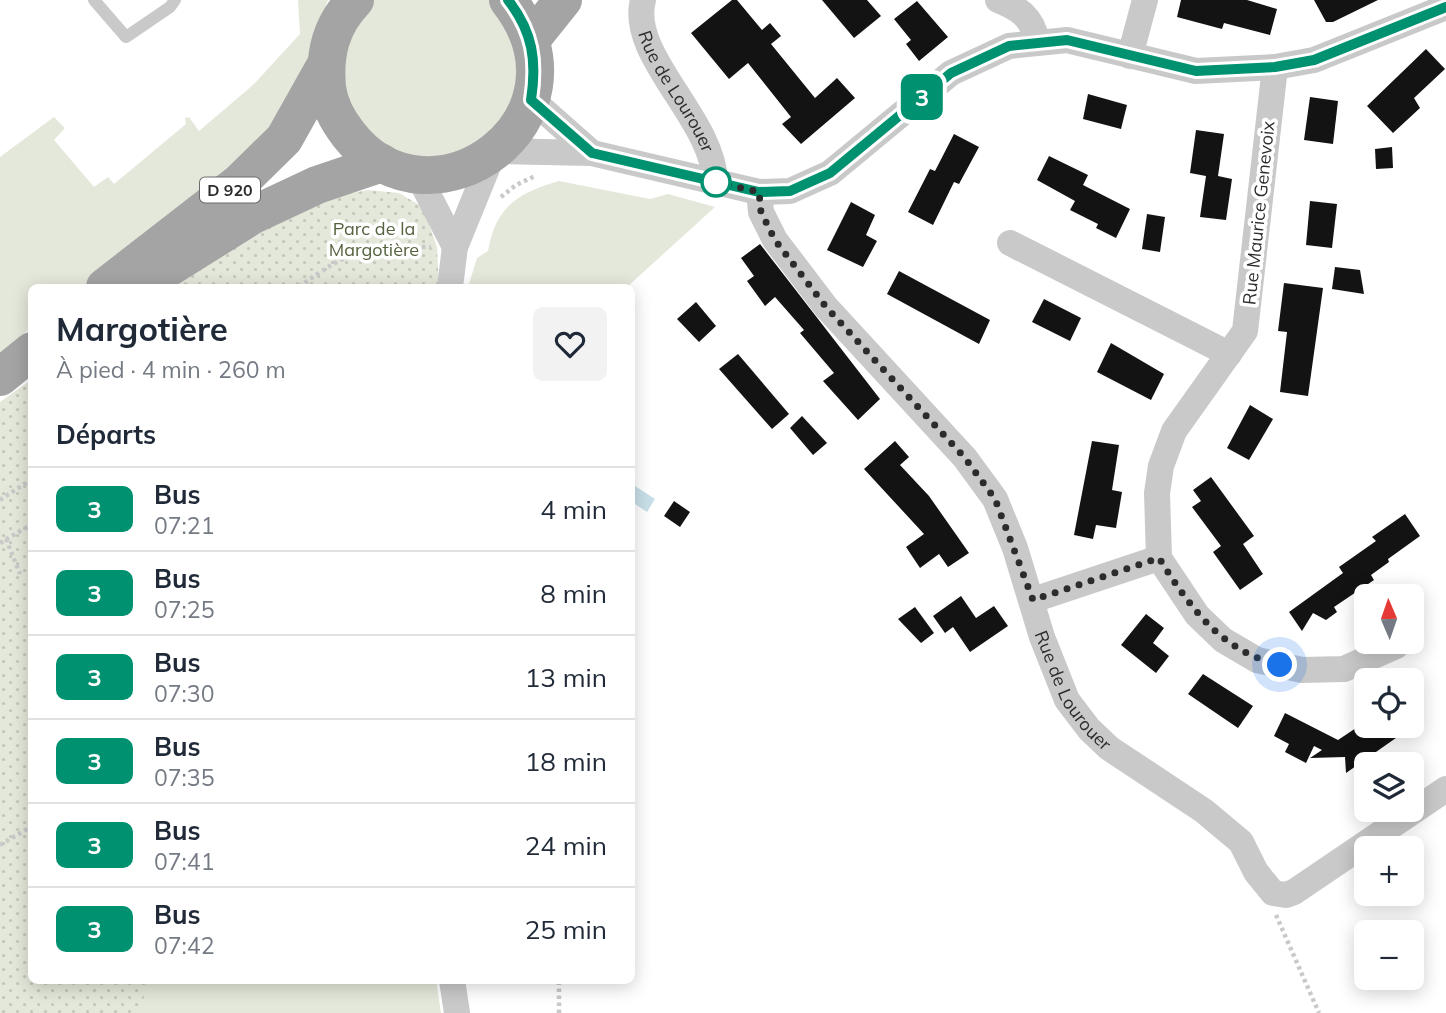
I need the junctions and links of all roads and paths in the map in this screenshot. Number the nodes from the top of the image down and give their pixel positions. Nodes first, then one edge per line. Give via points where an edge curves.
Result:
1 (94, 0) edge
2 (175, 0) edge
3 (355, 0) edge
4 (508, 0) edge
5 (563, 0) edge
6 (643, 0) edge
7 (998, 0) edge
8 (1145, 0) edge
9 (1446, 7) edge
10 (531, 40) junction
11 (1037, 41) junction
12 (1130, 56) junction
13 (325, 66) junction
14 (1275, 67) junction
15 (531, 100) junction
16 (495, 153) junction
17 (592, 153) junction
18 (382, 163) junction
19 (418, 175) junction
20 (537, 175) dead end
21 (715, 182) junction
22 (759, 192) junction
23 (493, 207) dead end
24 (1010, 243) dead end
25 (455, 247) junction
26 (109, 284) edge
27 (143, 284) edge
28 (304, 284) edge
29 (450, 284) edge
30 (1229, 354) junction
31 (28, 482) edge
32 (0, 500) edge
33 (28, 526) edge
34 (6, 539) junction
35 (0, 543) edge
36 (1159, 558) junction
37 (19, 574) dead end
38 (1033, 600) junction
39 (1378, 654) edge
40 (1446, 789) edge
41 (28, 828) edge
42 (0, 845) edge
43 (1278, 895) junction
44 (453, 984) edge
45 (559, 984) edge
46 (457, 1013) edge
47 (559, 1013) edge
48 (1318, 1013) edge

1 - 2 lane via 126,37
3 - 13 main road via 330,39
4 - 10 main road
5 - 10 main road
6 - 21 street, Rue de Lourouer via 646,42 698,127 715,166
7 - 11 street via 1032,21
8 - 12 street
9 - 14 street via 1314,60
10 - 15 main road via 536,70
11 - 12 street via 1086,43
11 - 22 street via 999,49 951,73 830,173 790,191
12 - 14 street via 1196,71
13 - 18 main road via 328,95 339,123 358,146
13 - 26 main road, D 920 via 284,139 239,183
14 - 30 street, Rue Maurice Genevoix via 1250,307 1245,331
15 - 16 main road via 519,128
15 - 17 street
16 - 17 street
16 - 19 main road via 457,172
16 - 25 street
17 - 21 street
18 - 19 main road
18 - 27 main road, D 920 via 317,185 253,215
19 - 25 street
20 - 23 path via 516,185
21 - 22 street
22 - 38 street, Rue de Lourouer via 761,212 775,240 826,307 965,458 995,499
24 - 30 street
25 - 28 path via 362,250
25 - 29 street
30 - 36 street, Rue Maurice Genevoix via 1174,431 1161,466
31 - 32 path
33 - 34 path
34 - 35 path
34 - 37 path
36 - 38 street
36 - 39 street via 1198,615 1223,640 1257,660 1302,670 1344,669
38 - 43 street, Rue de Lourouer via 1042,637 1068,701 1089,729 1241,842 1256,872
40 - 43 street via 1294,892
41 - 42 path
43 - 48 path via 1273,905 1278,922
44 - 46 street
45 - 47 path

